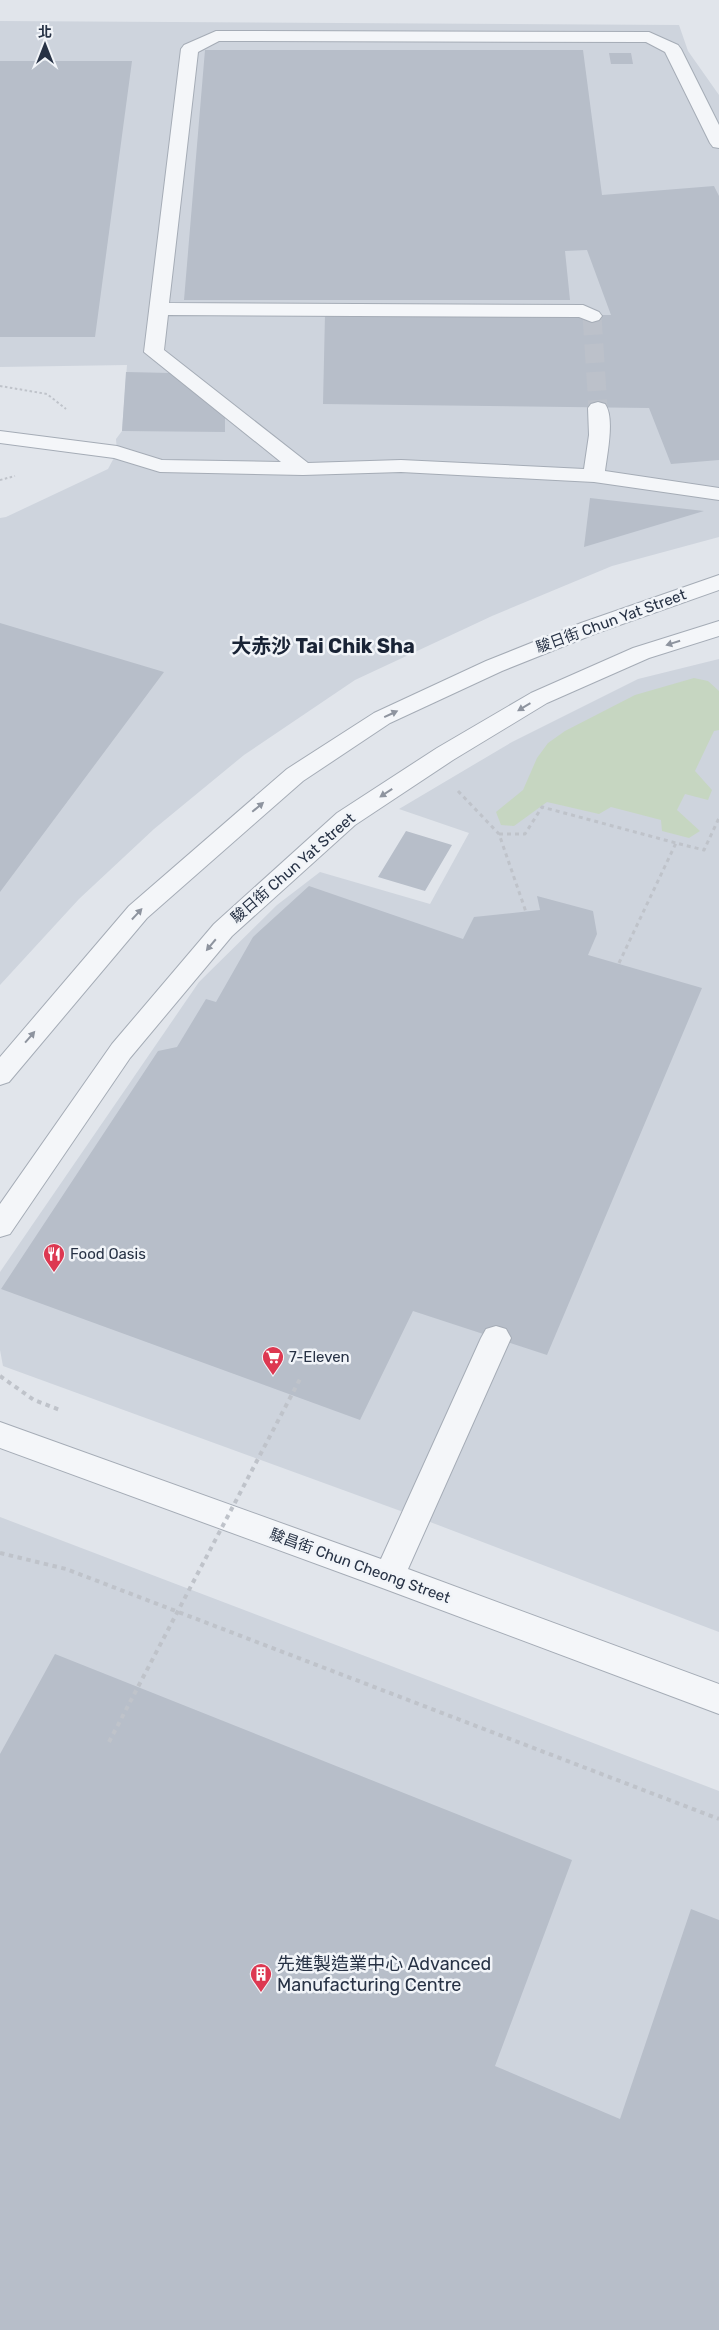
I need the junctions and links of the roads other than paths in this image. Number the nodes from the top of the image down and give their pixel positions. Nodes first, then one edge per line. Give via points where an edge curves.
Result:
1 (719, 143) edge
2 (160, 309) junction
3 (592, 316) dead end
4 (598, 408) tunnel mouth
5 (0, 436) edge
6 (303, 469) junction
7 (594, 476) junction
8 (719, 494) edge
9 (719, 582) edge
10 (719, 628) edge
11 (0, 1075) edge
12 (0, 1226) edge
13 (496, 1338) dead end
14 (0, 1435) edge
15 (389, 1576) junction
16 (719, 1699) edge

1 - 2 street via 672,49 649,37 216,36 190,49
2 - 3 street via 583,311
2 - 6 street via 154,352
4 - 7 street via 599,435
5 - 6 street via 117,452 160,466
6 - 7 street via 401,466
7 - 8 street
11 -> 9 street, 駿日街 Chun Yat Street via 138,912 295,776 382,718 494,666
10 -> 12 street, 駿日街 Chun Yat Street via 641,653 539,698 346,819 223,930 121,1051
13 - 15 street
14 - 15 street, 駿昌街 Chun Cheong Street
15 - 16 street, 駿昌街 Chun Cheong Street

